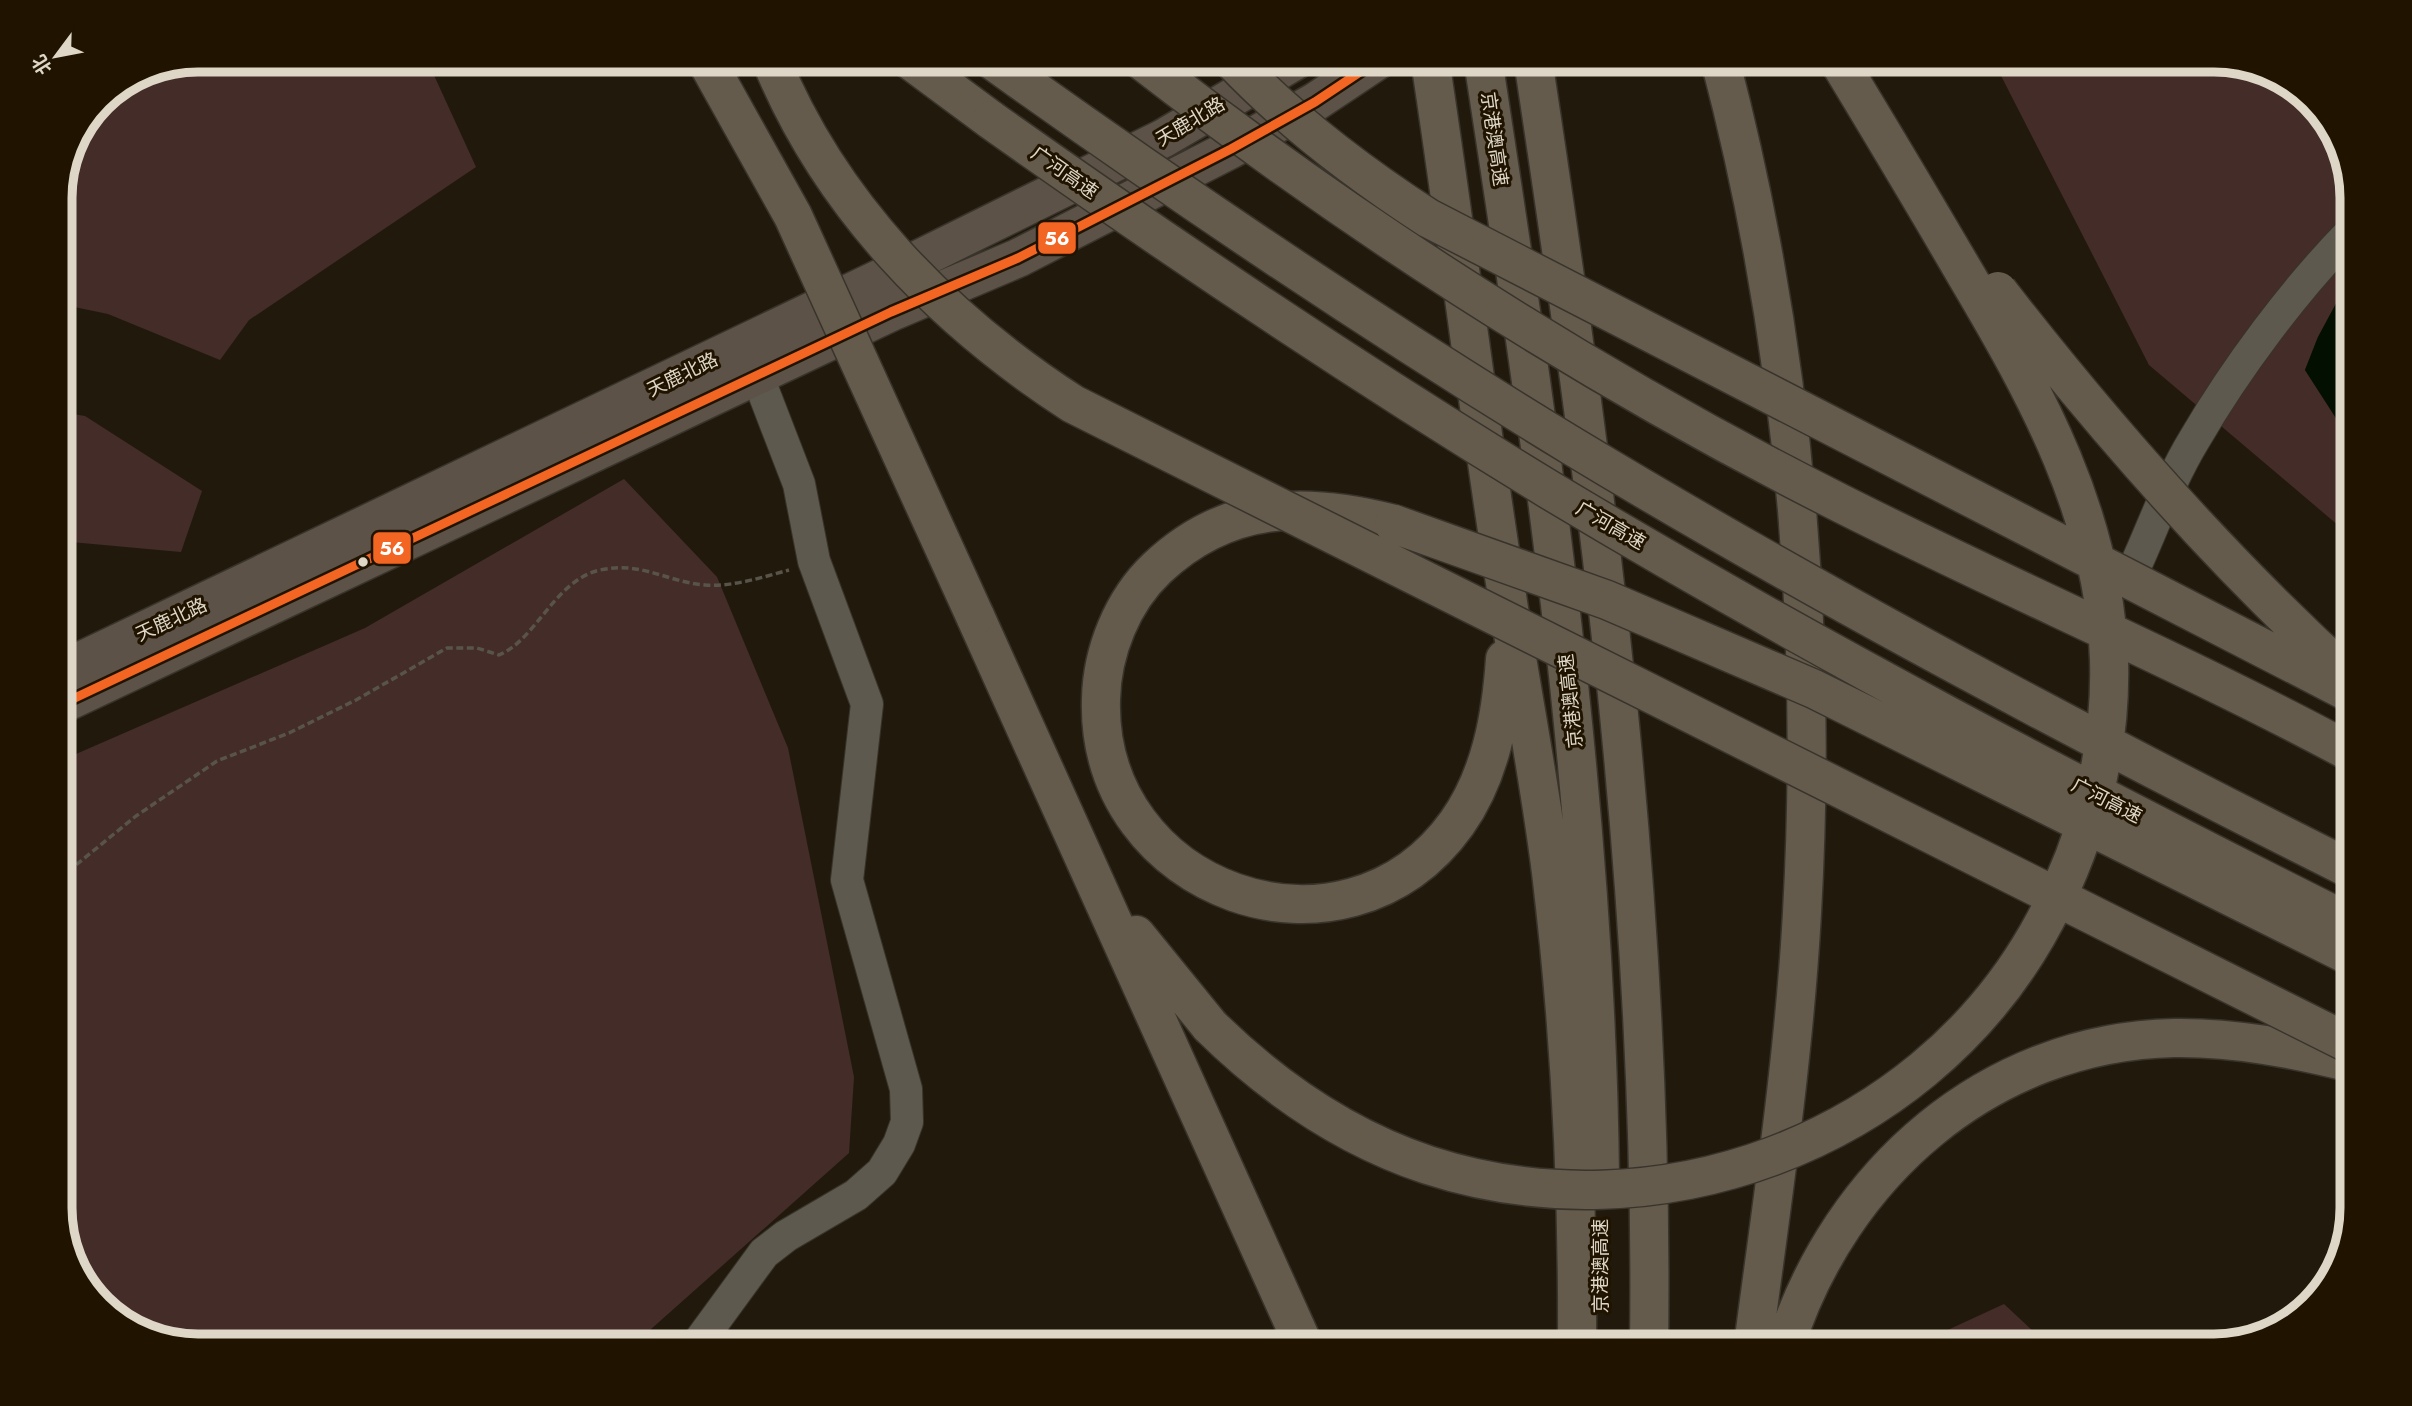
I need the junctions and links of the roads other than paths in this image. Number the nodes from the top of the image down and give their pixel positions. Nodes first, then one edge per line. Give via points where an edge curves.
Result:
1 (713, 72) edge
2 (777, 72) edge
3 (927, 72) edge
4 (1009, 72) edge
5 (1157, 72) edge
6 (1244, 72) edge
7 (1276, 72) edge
8 (1359, 72) edge
9 (1432, 72) edge
10 (1535, 72) edge
11 (1723, 72) edge
12 (1845, 72) edge
13 (1846, 72) edge
14 (1486, 75) edge
15 (997, 220) junction
16 (2340, 243) edge
17 (1018, 258) junction
18 (883, 297) junction
19 (757, 375) junction
20 (2133, 571) dead end
21 (1506, 590) junction
22 (72, 666) edge
23 (2340, 668) edge
24 (2340, 688) edge
25 (72, 699) edge
26 (2340, 747) edge
27 (1061, 807) junction
28 (2340, 864) edge
29 (2340, 918) edge
30 (2340, 951) edge
31 (2340, 1038) edge
32 (2340, 1060) edge
33 (705, 1334) edge
34 (1298, 1334) edge
35 (1577, 1334) edge
36 (1600, 1334) edge
37 (1649, 1334) edge
38 (1754, 1334) edge
39 (1789, 1334) edge

1 - 27 highway, bridge via 793,216
2 - 31 highway, bridge via 821,155 897,257 989,345 1073,404
3 - 29 highway, 广河高速, bridge via 1255,303 1549,489 1912,697
4 - 28 highway, bridge via 1293,270 1574,447 1899,634
5 - 26 highway, bridge via 1312,188 1518,323 1624,386 1840,503 2176,662
6 - 24 highway, bridge via 1333,152 1428,218
7 - 15 main road, 天鹿北路 via 1164,138
8 - 17 main road, 天鹿北路 via 1273,126
9 - 21 highway
10 - 37 highway via 1591,461 1622,722 1643,1011
11 - 38 highway via 1755,213 1786,403 1797,505 1807,709 1794,1017
12 - 27 highway, bridge via 1981,299 2043,414 2078,493 2101,576 2108,705 2084,832 2029,949 1978,1018 1948,1048 1862,1114 1805,1144 1724,1173 1640,1188 1553,1190 1468,1176 1387,1149 1319,1114 1275,1084 1210,1026 1112,901
13 - 23 highway, bridge via 1925,191 2051,359 2188,517
14 - 36 highway, 京港澳高速 via 1558,584 1573,727 1594,1013
15 - 17 main road
15 - 18 main road, 天鹿北路
16 - 20 street via 2252,353 2193,441
17 - 18 main road, 天鹿北路
18 - 19 main road, 天鹿北路
18 - 22 main road, 天鹿北路
19 - 25 main road, 天鹿北路
19 - 33 street via 799,484 814,561 867,704 847,880 906,1089 907,1122 882,1172 856,1195 764,1253
21 - 30 highway, bridge via 1502,691 1490,755 1457,824 1400,876 1328,902 1303,905 1252,899 1182,867 1144,831 1124,799 1103,738 1101,687 1124,613 1138,591 1194,539 1265,512 1317,509 1394,524 1607,600 1814,689
21 - 35 highway via 1535,757 1566,1014
27 - 34 highway
32 - 39 highway via 2210,1038 2134,1042 2060,1059 2013,1078 1957,1109 1898,1156 1855,1206 1810,1279

